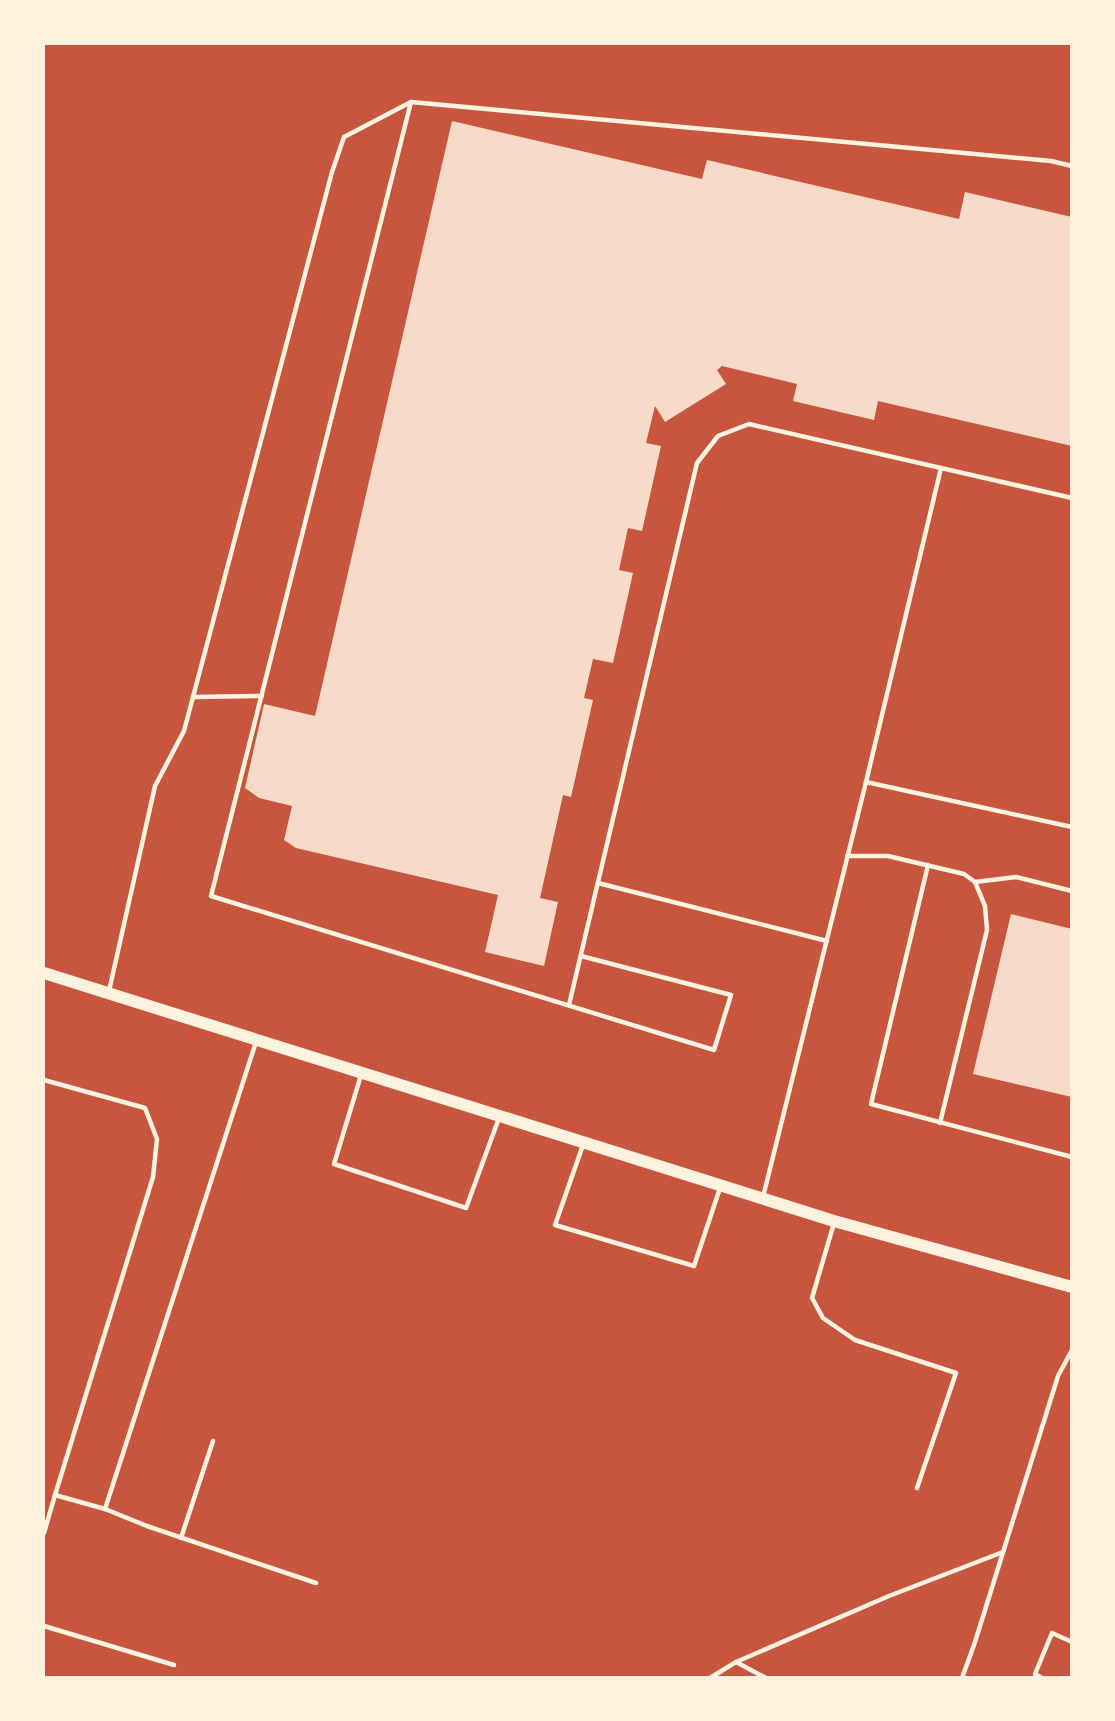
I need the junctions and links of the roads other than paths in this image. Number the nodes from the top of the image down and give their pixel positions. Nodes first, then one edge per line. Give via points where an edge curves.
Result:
1 (411, 102) junction
2 (1071, 166) edge
3 (941, 468) junction
4 (1071, 498) edge
5 (262, 696) junction
6 (192, 697) junction
7 (866, 782) junction
8 (1071, 826) edge
9 (847, 856) junction
10 (927, 865) junction
11 (975, 882) junction
12 (598, 883) junction
13 (1071, 891) edge
14 (827, 941) junction
15 (581, 956) junction
16 (44, 973) edge
17 (109, 994) junction
18 (569, 1005) junction
19 (256, 1040) junction
20 (362, 1073) junction
21 (44, 1080) edge
22 (500, 1116) junction
23 (940, 1123) junction
24 (584, 1142) junction
25 (1071, 1157) edge
26 (721, 1185) junction
27 (763, 1198) junction
28 (834, 1221) junction
29 (1071, 1287) edge
30 (1071, 1350) edge
31 (213, 1442) dead end
32 (917, 1488) dead end
33 (55, 1495) junction
34 (105, 1509) junction
35 (44, 1533) edge
36 (182, 1538) junction
37 (1003, 1552) junction
38 (316, 1583) dead end
39 (44, 1626) edge
40 (1071, 1642) edge
41 (736, 1662) junction
42 (174, 1665) dead end
43 (710, 1677) edge
44 (766, 1677) edge
45 (962, 1677) edge
46 (1042, 1677) edge

1 - 2 lane
1 - 5 lane
1 - 6 lane via 344,137
3 - 4 lane
3 - 7 lane
3 - 12 lane via 748,424 718,436 697,463
5 - 6 lane
5 - 18 lane via 211,896
6 - 17 lane via 184,731 155,786
7 - 8 lane
7 - 9 lane
9 - 10 lane via 888,856
9 - 14 lane
10 - 11 lane via 964,874
10 - 23 lane via 871,1104
11 - 13 lane via 1016,878
11 - 23 lane via 985,906 987,930
12 - 14 lane
12 - 15 lane
14 - 27 lane
15 - 18 lane
15 - 18 lane via 731,995 714,1050
16 - 17 main road
17 - 19 main road
19 - 20 main road
19 - 34 lane
20 - 22 main road
20 - 22 lane via 334,1164 466,1208
21 - 33 lane via 145,1108 157,1139 153,1177
22 - 24 main road
23 - 25 lane
24 - 26 main road
24 - 26 lane via 555,1225 694,1266
26 - 27 main road
27 - 28 main road
28 - 29 main road
28 - 32 lane via 812,1298 823,1318 855,1340 956,1373
30 - 37 lane via 1058,1377
31 - 36 lane
33 - 34 lane
33 - 35 lane
34 - 36 lane
36 - 38 lane
37 - 41 lane
37 - 45 lane
39 - 42 lane
40 - 46 lane via 1052,1633 1035,1674
41 - 43 lane
41 - 44 lane

